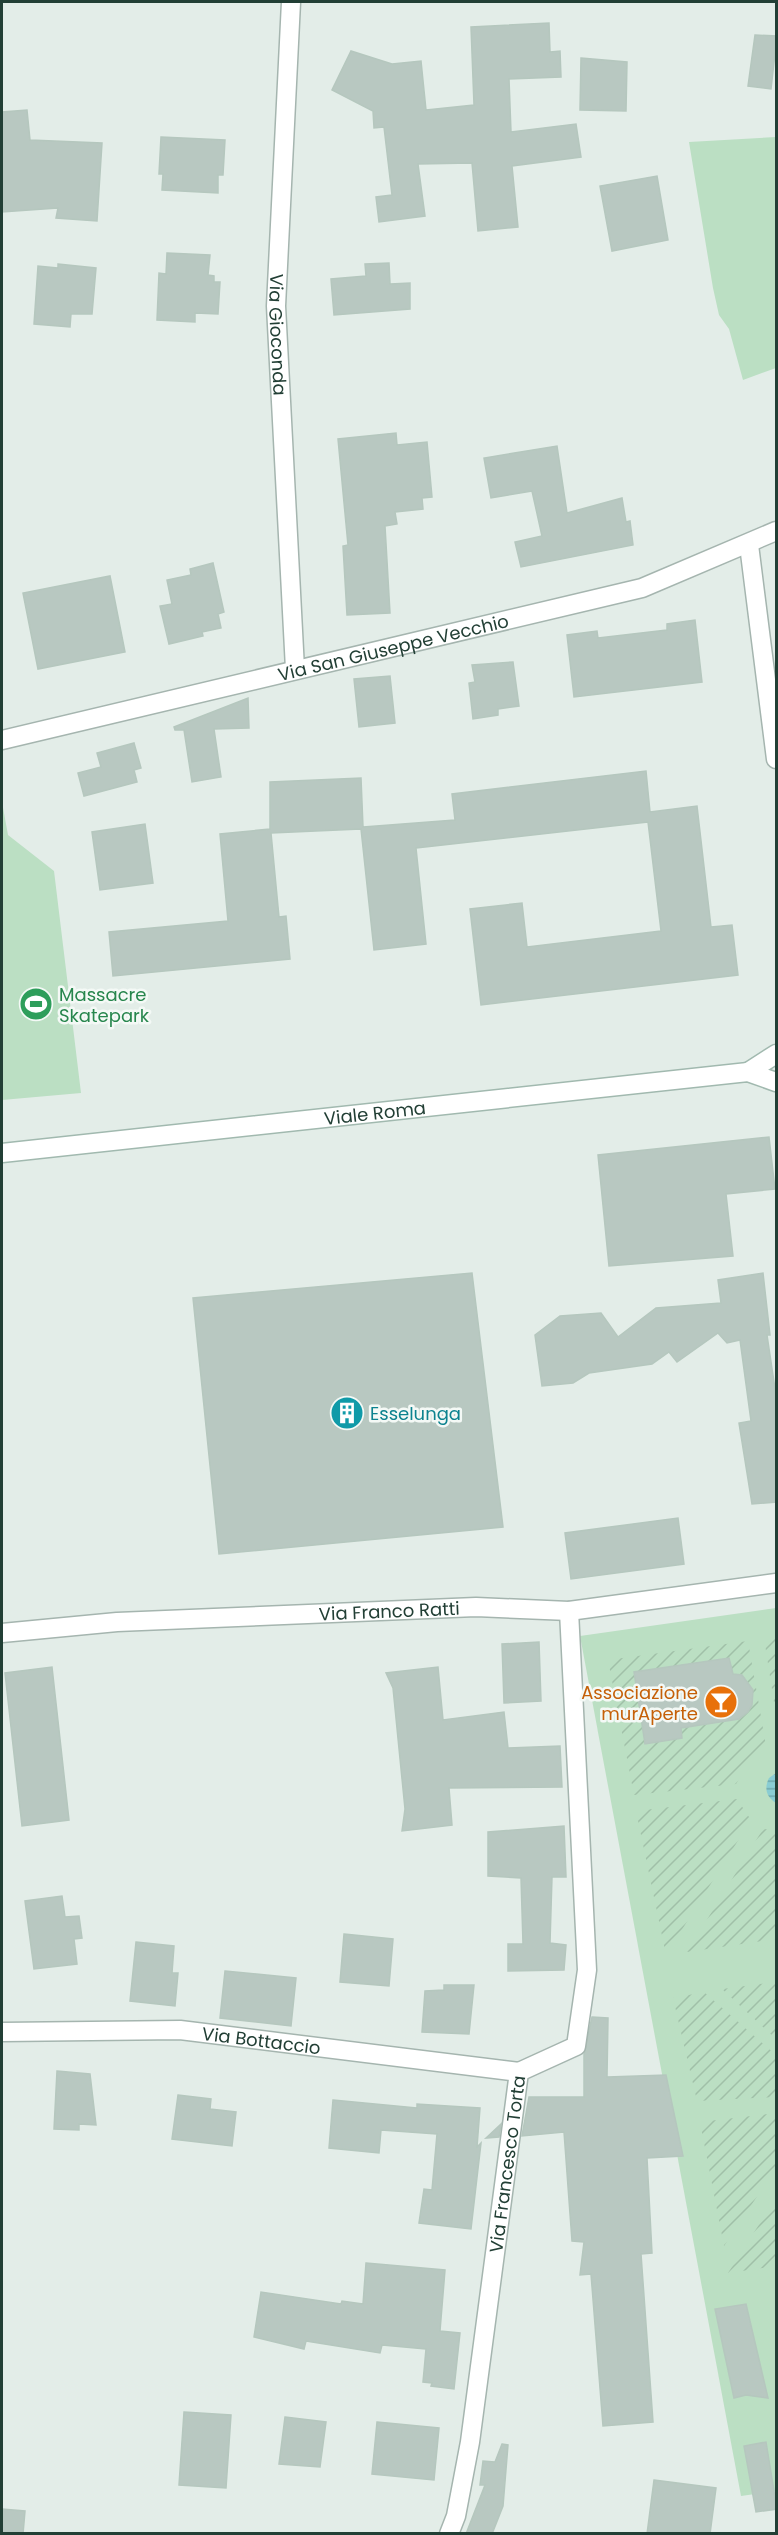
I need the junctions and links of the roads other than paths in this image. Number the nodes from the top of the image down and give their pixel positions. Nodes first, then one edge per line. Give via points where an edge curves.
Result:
1 (291, 2) edge
2 (777, 531) edge
3 (749, 545) junction
4 (296, 669) junction
5 (2, 740) edge
6 (777, 759) edge
7 (777, 1054) edge
8 (748, 1072) junction
9 (777, 1082) edge
10 (2, 1153) edge
11 (777, 1583) edge
12 (569, 1611) junction
13 (2, 1633) edge
14 (2, 2032) edge
15 (519, 2072) junction
16 (450, 2534) edge

1 - 4 street, Via Gioconda via 276,306
2 - 3 street, Via San Giuseppe Vecchio
3 - 4 street, Via San Giuseppe Vecchio via 642,588
3 - 6 street
4 - 5 street, Via San Giuseppe Vecchio
7 - 8 street, Viale Roma
8 - 9 street, Viale Roma
8 - 10 street, Viale Roma
11 - 12 street, Via Franco Ratti
12 - 13 street, Via Franco Ratti via 476,1607 117,1623
12 - 15 street, Via Francesco Torta via 587,1970 576,2046
14 - 15 street, Via Bottaccio via 180,2030
15 - 16 street, Via Francesco Torta via 470,2442

